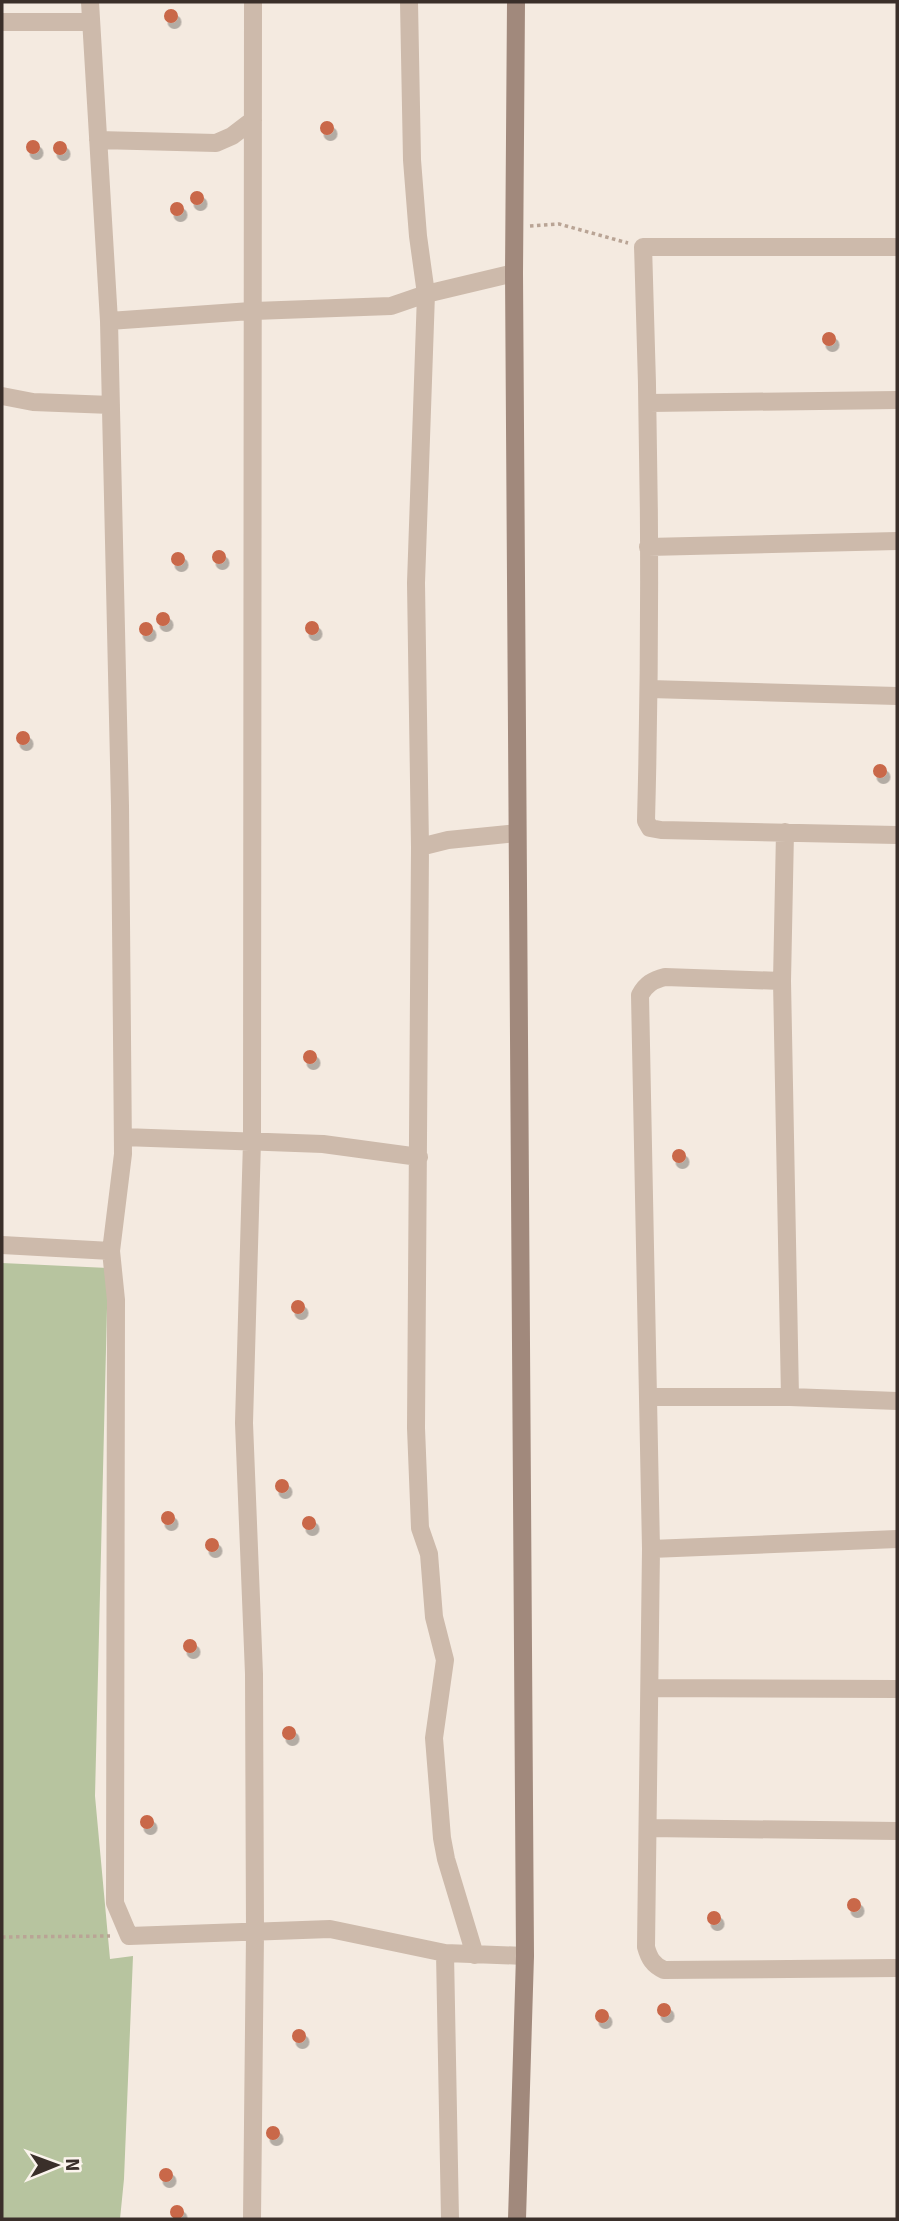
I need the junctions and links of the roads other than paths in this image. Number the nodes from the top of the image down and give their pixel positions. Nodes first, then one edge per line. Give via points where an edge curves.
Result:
1 (90, 2) edge
2 (253, 2) edge
3 (409, 2) edge
4 (516, 2) edge
5 (2, 22) edge
6 (90, 22) junction
7 (253, 120) junction
8 (98, 140) junction
9 (897, 247) edge
10 (514, 273) junction
11 (426, 293) junction
12 (251, 311) junction
13 (109, 320) junction
14 (2, 396) edge
15 (897, 400) edge
16 (649, 403) junction
17 (111, 405) junction
18 (897, 541) edge
19 (648, 547) junction
20 (650, 689) junction
21 (897, 696) edge
22 (785, 832) junction
23 (517, 833) junction
24 (897, 835) edge
25 (420, 847) junction
26 (782, 981) junction
27 (122, 1136) junction
28 (252, 1141) junction
29 (419, 1157) junction
30 (2, 1245) edge
31 (111, 1251) junction
32 (648, 1397) junction
33 (790, 1397) junction
34 (897, 1401) edge
35 (897, 1539) edge
36 (651, 1549) junction
37 (651, 1688) junction
38 (897, 1689) edge
39 (648, 1828) junction
40 (897, 1832) edge
41 (255, 1933) junction
42 (445, 1953) junction
43 (475, 1955) junction
44 (525, 1956) junction
45 (897, 1968) edge
46 (252, 2219) edge
47 (450, 2219) edge
48 (517, 2219) edge

1 - 6 street
2 - 7 street
3 - 11 street via 412,160
4 - 10 street
5 - 6 street
6 - 8 street
7 - 8 street via 216,143
7 - 12 street
8 - 13 street
9 - 16 street via 643,247
10 - 11 street
10 - 23 street
11 - 12 street via 391,306
11 - 25 street via 416,583
12 - 13 street
12 - 28 street
13 - 17 street
14 - 17 street
15 - 16 street
16 - 19 street
17 - 27 street
18 - 19 street
19 - 20 street
20 - 21 street
20 - 22 street via 646,821 650,828
22 - 24 street
22 - 26 street
23 - 25 street
23 - 44 street
25 - 29 street
26 - 32 street via 665,977 650,982 640,995
26 - 33 street
27 - 28 street
27 - 31 street
28 - 29 street via 323,1144
28 - 41 street via 244,1423 254,1674
29 - 43 street via 416,1428 420,1528 429,1554 434,1617 445,1660 434,1738 444,1849
30 - 31 street
31 - 41 street via 116,1300 115,1903 129,1936
32 - 33 street
32 - 36 street
33 - 34 street
35 - 36 street
36 - 37 street
37 - 38 street
37 - 39 street
39 - 40 street
39 - 45 street via 646,1947 656,1967
41 - 42 street via 330,1929
41 - 46 street
42 - 43 street
42 - 47 street
43 - 44 street
44 - 48 street

